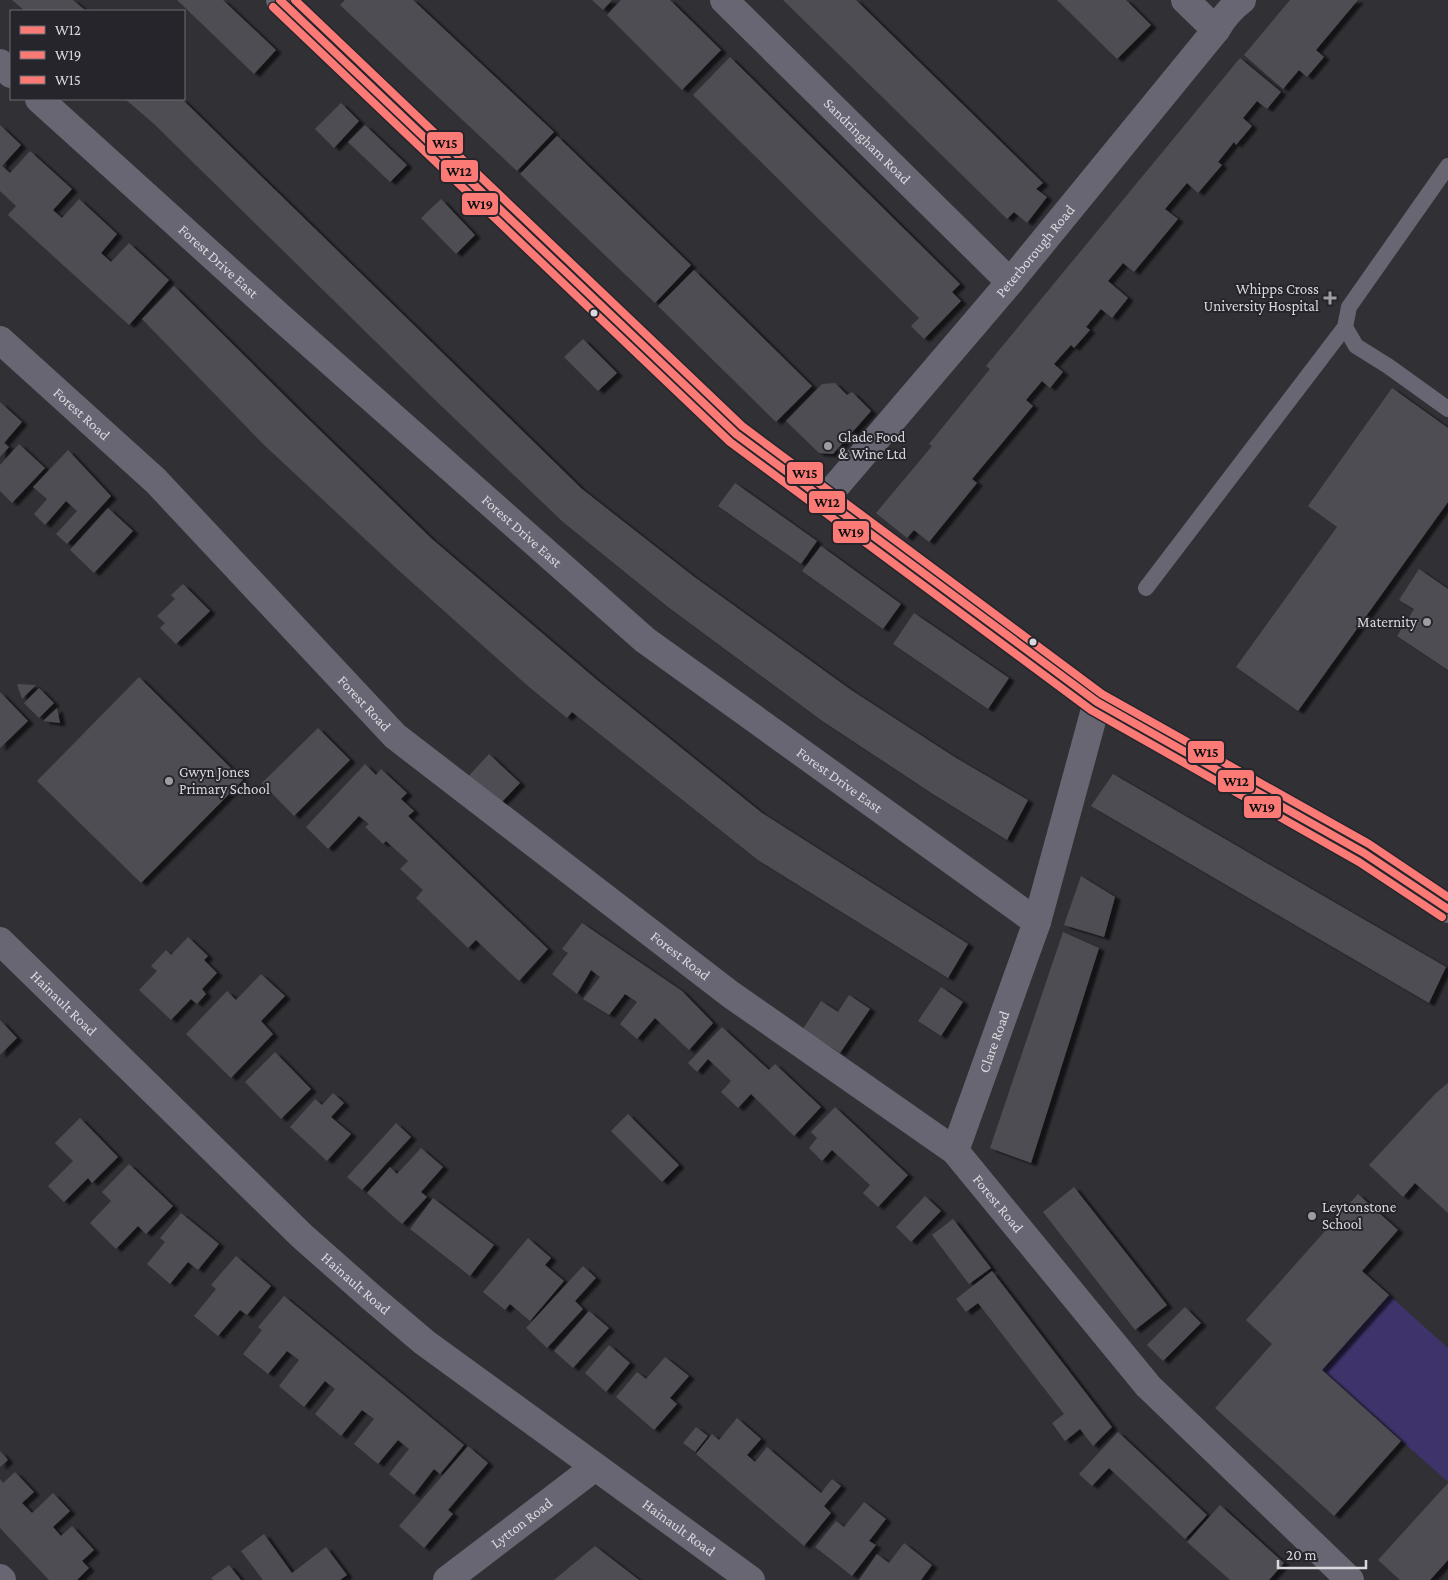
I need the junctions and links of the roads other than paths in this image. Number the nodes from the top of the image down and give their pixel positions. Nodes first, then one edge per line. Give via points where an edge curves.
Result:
1 (280, 0) edge
2 (724, 0) edge
3 (1184, 0) edge
4 (1242, 0) edge
5 (1216, 30) junction
6 (0, 63) edge
7 (10, 73) edge
8 (40, 100) edge
9 (1448, 166) edge
10 (1010, 282) junction
11 (1345, 327) junction
12 (0, 340) edge
13 (1448, 409) edge
14 (825, 499) junction
15 (1146, 588) dead end
16 (1097, 702) junction
17 (1448, 909) edge
18 (1037, 922) junction
19 (0, 941) edge
20 (955, 1150) junction
21 (595, 1466) junction
22 (447, 1580) edge
23 (751, 1580) edge
24 (1350, 1580) edge

1 - 14 street via 736,434
2 - 10 street, Sandringham Road
3 - 5 street
4 - 5 street, Peterborough Road via 1234,5
5 - 10 street, Peterborough Road
6 - 7 street
8 - 18 street, Forest Drive East via 645,640
9 - 11 lane via 1349,307
10 - 14 street, Peterborough Road
11 - 13 lane via 1356,346
11 - 15 lane
12 - 20 street, Forest Road via 156,481 395,736 730,994
14 - 16 street
16 - 17 street via 1364,854
16 - 18 street, Clare Road
18 - 20 street, Clare Road
19 - 21 street, Hainault Road via 302,1236 370,1297 424,1342
20 - 24 street, Forest Road via 1148,1386
21 - 22 street, Lytton Road
21 - 23 street, Hainault Road

